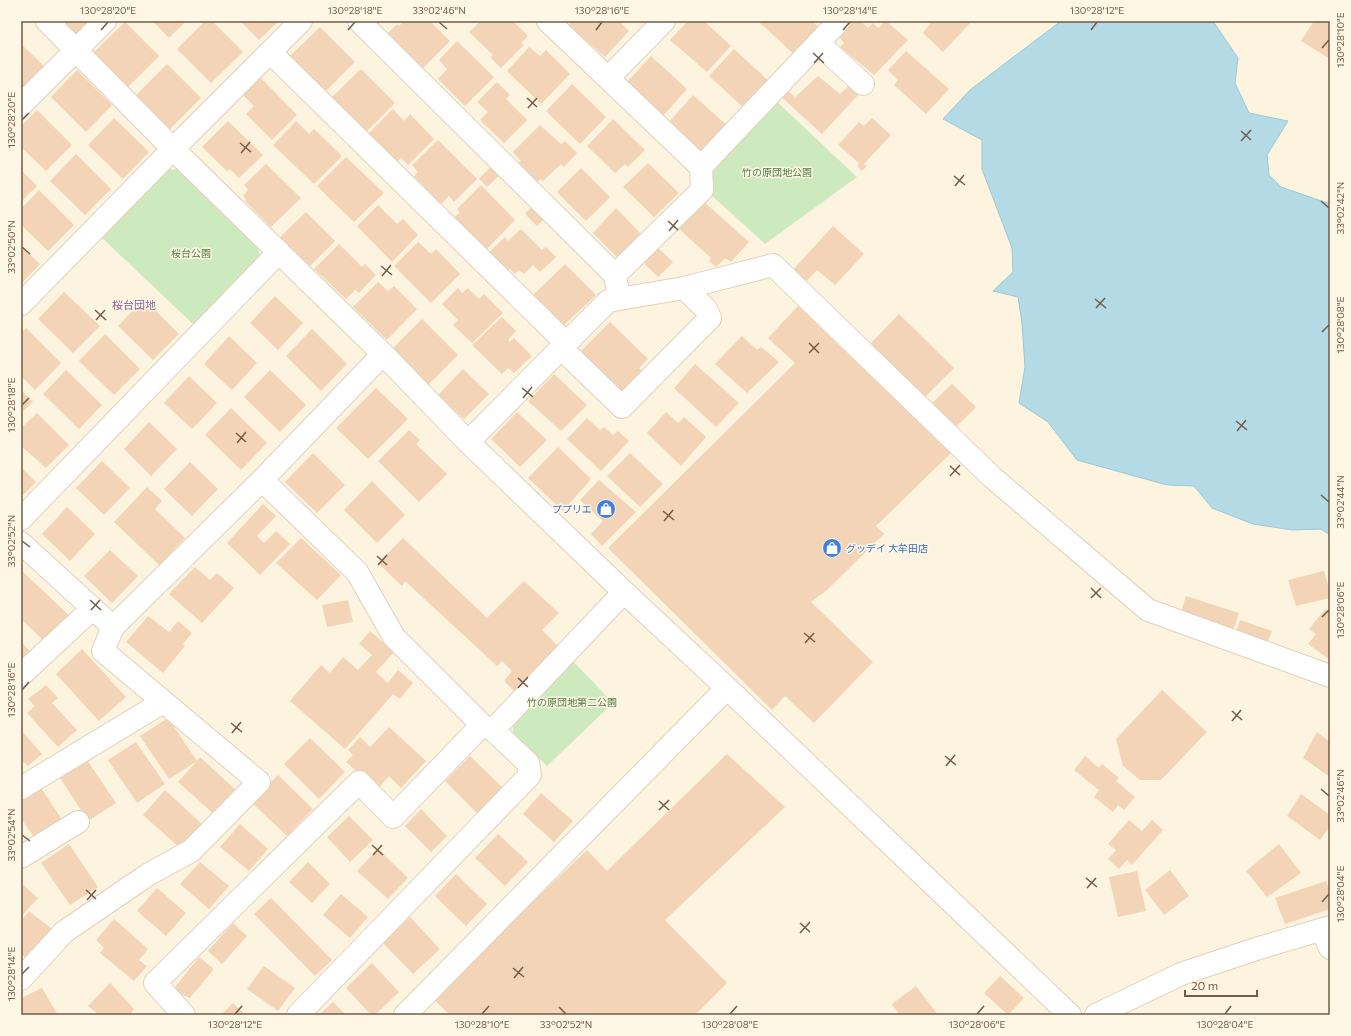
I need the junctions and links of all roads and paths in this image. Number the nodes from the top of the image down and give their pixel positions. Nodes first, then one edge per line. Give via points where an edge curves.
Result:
1 (47, 21) edge
2 (105, 21) edge
3 (301, 21) edge
4 (359, 21) edge
5 (548, 21) edge
6 (664, 21) edge
7 (839, 21) edge
8 (818, 43) junction
9 (76, 51) junction
10 (270, 52) junction
11 (608, 78) junction
12 (863, 84) dead end
13 (21, 105) edge
14 (173, 149) junction
15 (701, 168) junction
16 (279, 252) junction
17 (615, 275) junction
18 (684, 288) junction
19 (619, 299) junction
20 (21, 304) edge
21 (564, 346) junction
22 (383, 354) junction
23 (468, 442) junction
24 (262, 480) junction
25 (21, 519) edge
26 (21, 543) edge
27 (624, 592) junction
28 (93, 608) junction
29 (113, 627) junction
30 (21, 675) edge
31 (1330, 676) edge
32 (727, 688) junction
33 (163, 702) junction
34 (488, 727) junction
35 (21, 788) edge
36 (78, 822) dead end
37 (21, 857) edge
38 (1327, 935) edge
39 (21, 979) edge
40 (184, 1015) edge
41 (298, 1015) edge
42 (405, 1015) edge
43 (1070, 1015) edge
44 (1096, 1015) edge

1 - 9 street
2 - 9 street
3 - 10 street
4 - 17 street
5 - 11 street
6 - 11 street
7 - 8 street
8 - 12 street
8 - 15 street
9 - 13 street
9 - 14 street
10 - 14 street
10 - 21 street
11 - 15 street
14 - 16 street
14 - 20 street
15 - 17 street via 702,190
16 - 22 street
16 - 25 street
17 - 19 street
18 - 19 street
18 - 21 street via 706,309 710,318 622,407
18 - 31 street via 773,265 992,477 1148,610
19 - 21 street via 608,301
21 - 23 street
22 - 23 street
22 - 24 street
23 - 27 street
24 - 29 street
24 - 34 street via 357,572 394,637
26 - 28 street
27 - 32 street
27 - 34 street
28 - 29 street
28 - 30 street
29 - 33 street via 103,651
32 - 42 street
32 - 43 street
33 - 35 street
33 - 39 street via 258,782 191,851 149,874 64,932
34 - 40 street via 394,817 359,782 155,983
34 - 41 street via 528,763 530,775
36 - 37 street
38 - 44 street via 1259,948 1181,974

